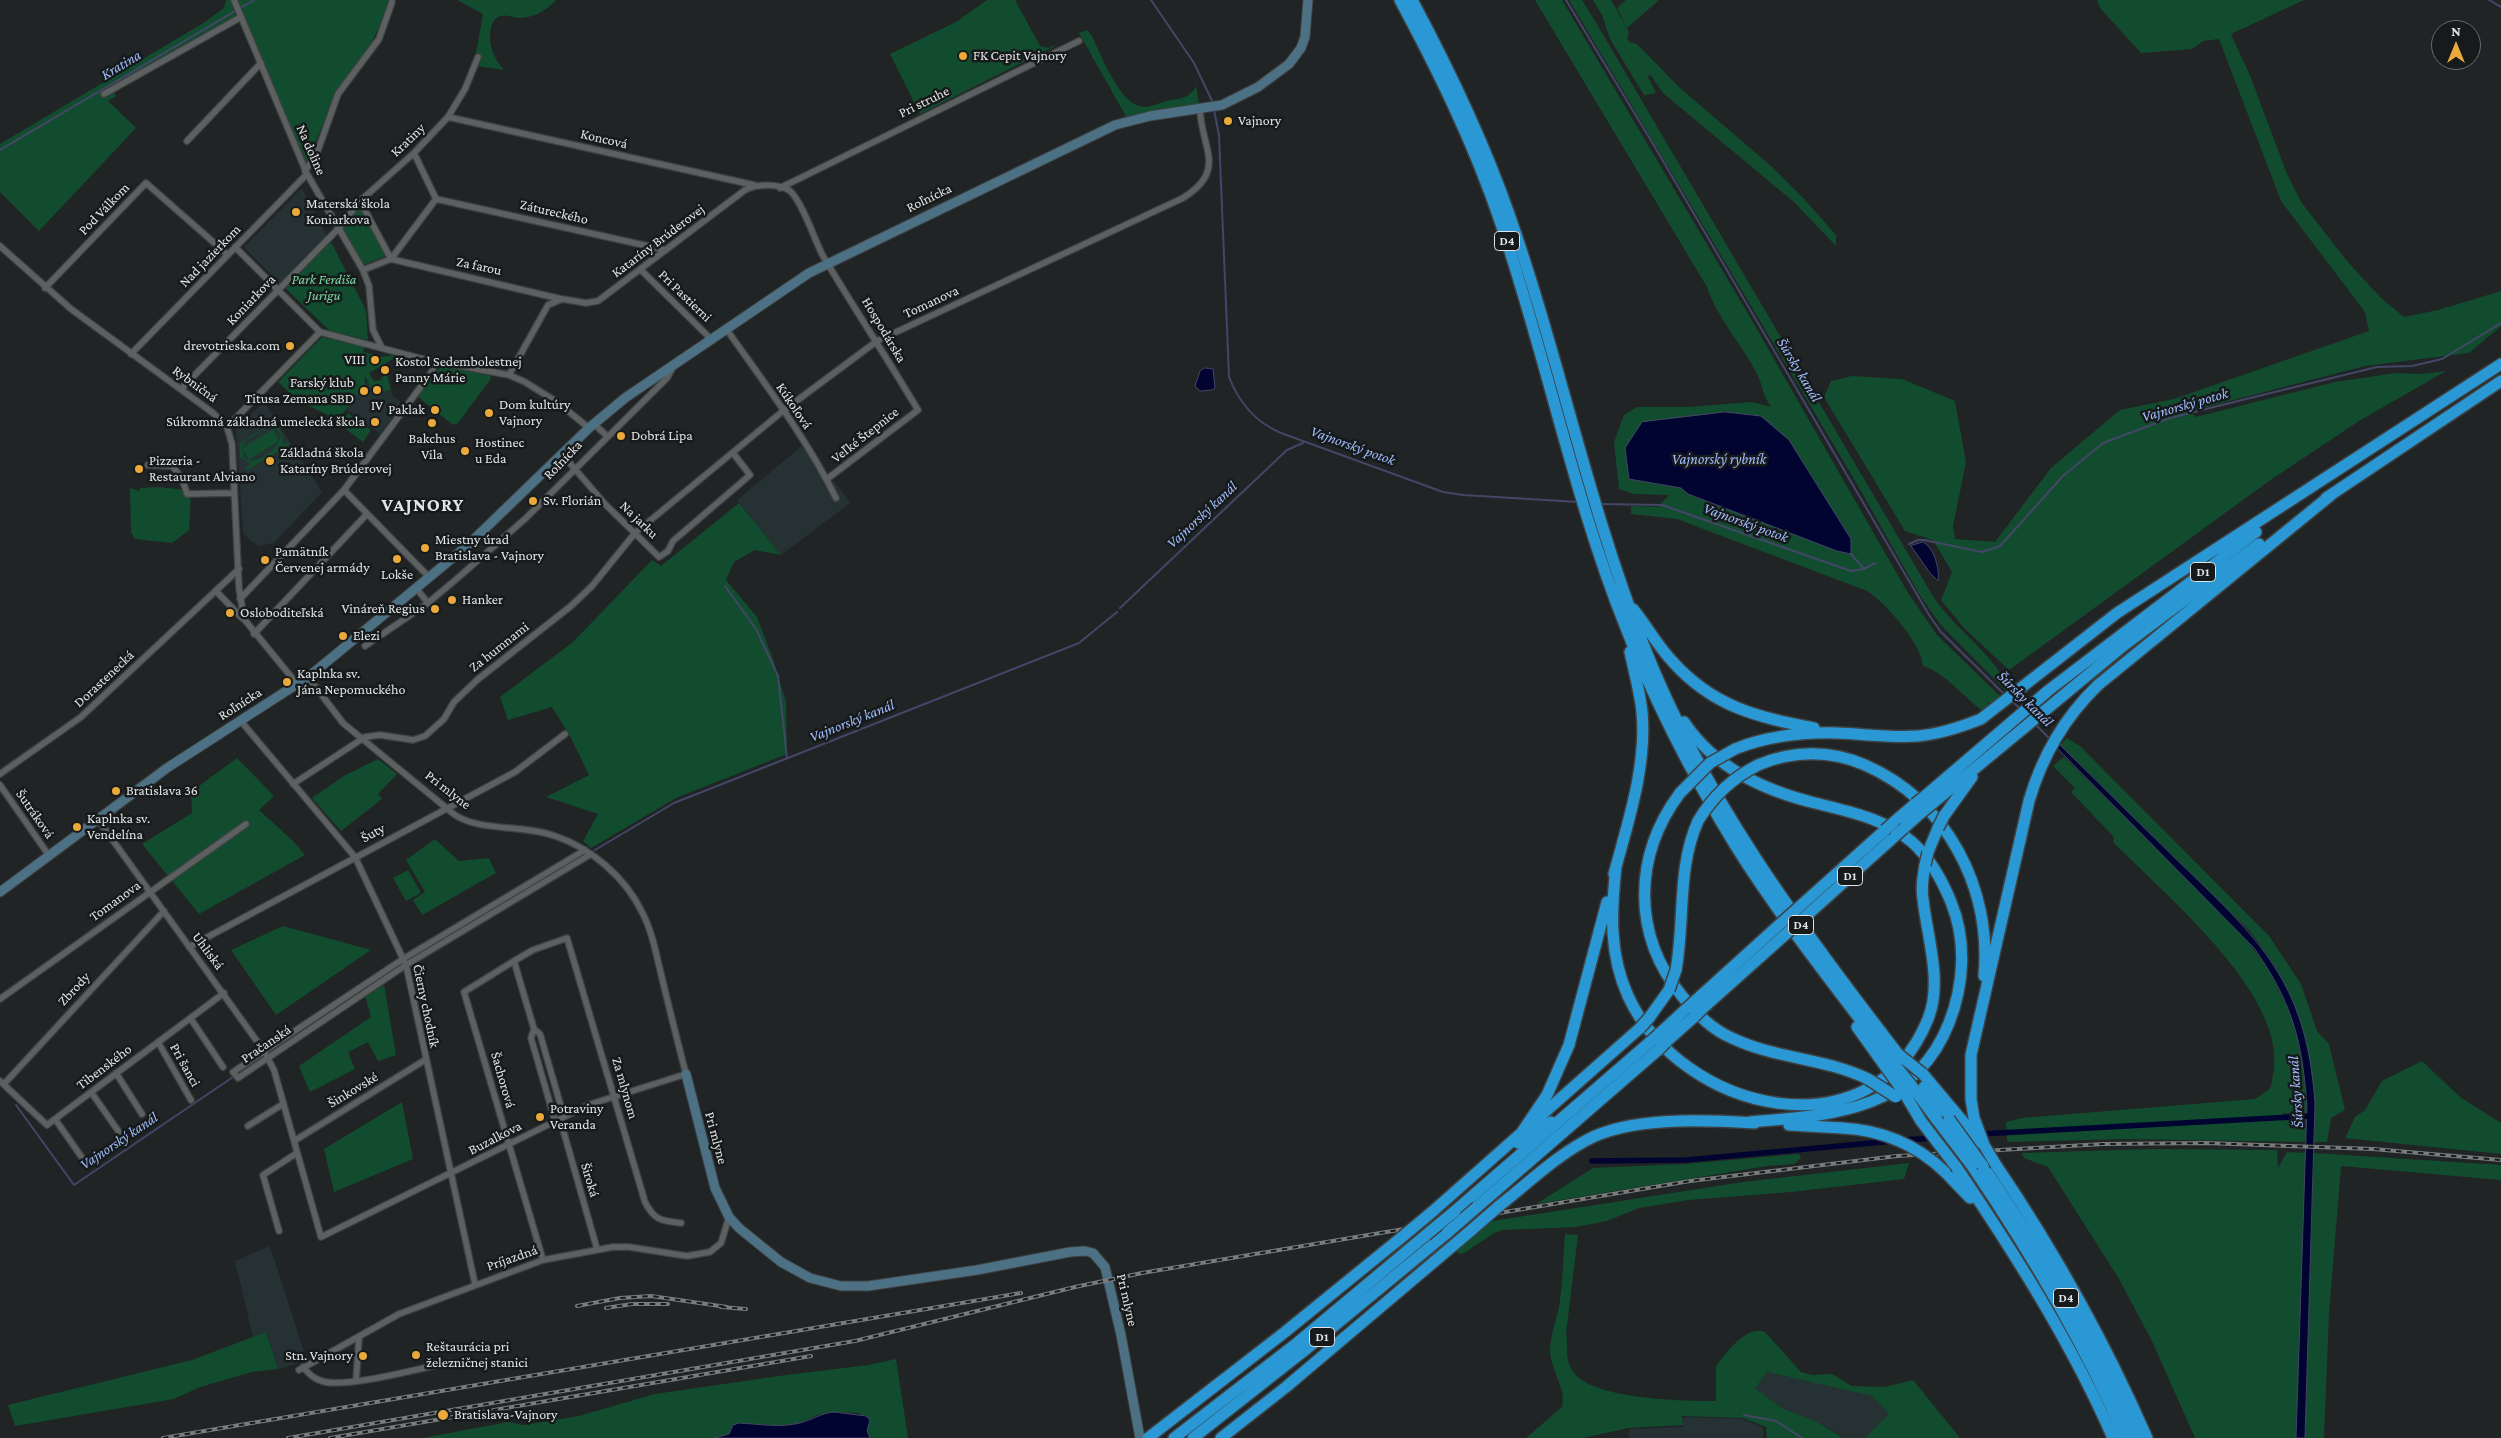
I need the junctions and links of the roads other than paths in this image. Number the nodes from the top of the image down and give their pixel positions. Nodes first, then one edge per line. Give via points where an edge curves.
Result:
1 (1308, 0) edge
2 (1400, 0) edge
3 (1412, 0) edge
4 (235, 2) edge
5 (392, 2) dead end
6 (240, 15) junction
7 (1079, 41) dead end
8 (478, 57) dead end
9 (261, 63) junction
10 (104, 94) dead end
11 (1211, 107) junction
12 (448, 117) junction
13 (187, 141) dead end
14 (414, 153) junction
15 (306, 173) junction
16 (754, 185) junction
17 (780, 188) junction
18 (436, 199) junction
19 (360, 201) junction
20 (339, 228) junction
21 (0, 246) edge
22 (235, 247) junction
23 (666, 250) junction
24 (228, 255) junction
25 (391, 258) junction
26 (828, 263) junction
27 (363, 270) junction
28 (641, 270) junction
29 (45, 288) junction
30 (278, 290) junction
31 (547, 294) junction
32 (562, 299) junction
33 (548, 305) junction
34 (727, 330) junction
35 (320, 332) junction
36 (712, 340) junction
37 (877, 341) junction
38 (381, 346) junction
39 (131, 354) junction
40 (436, 362) junction
41 (2501, 364) edge
42 (673, 367) junction
43 (509, 375) junction
44 (2501, 382) edge
45 (644, 385) junction
46 (181, 389) junction
47 (652, 393) junction
48 (918, 410) joint
49 (783, 411) junction
50 (592, 426) junction
51 (227, 427) junction
52 (606, 436) junction
53 (733, 453) junction
54 (562, 454) junction
55 (2359, 457) junction
56 (148, 465) dead end
57 (574, 468) junction
58 (827, 479) junction
59 (344, 490) junction
60 (234, 493) junction
61 (1586, 494) junction
62 (2331, 494) junction
63 (836, 498) dead end
64 (367, 514) junction
65 (1593, 517) junction
66 (635, 533) junction
67 (238, 569) junction
68 (429, 577) junction
69 (416, 588) junction
70 (216, 591) junction
71 (240, 599) junction
72 (428, 602) junction
73 (1628, 602) junction
74 (244, 619) junction
75 (1625, 626) junction
76 (254, 634) junction
77 (365, 646) dead end
78 (308, 677) junction
79 (297, 684) junction
80 (1662, 690) junction
81 (2053, 694) junction
82 (240, 720) junction
83 (1836, 733) junction
84 (565, 734) dead end
85 (363, 739) junction
86 (2000, 739) junction
87 (0, 774) edge
88 (293, 784) junction
89 (0, 785) edge
90 (447, 808) junction
91 (99, 821) junction
92 (246, 824) dead end
93 (585, 850) junction
94 (591, 854) junction
95 (356, 856) junction
96 (50, 857) junction
97 (1616, 867) junction
98 (150, 891) junction
99 (0, 892) edge
100 (164, 911) junction
101 (190, 947) junction
102 (514, 961) junction
103 (404, 962) junction
104 (224, 993) junction
105 (0, 999) edge
106 (1981, 1012) junction
107 (191, 1018) junction
108 (534, 1029) junction
109 (158, 1042) junction
110 (1658, 1042) junction
111 (264, 1051) junction
112 (268, 1058) junction
113 (425, 1060) junction
114 (1891, 1060) junction
115 (223, 1068) dead end
116 (116, 1073) junction
117 (686, 1074) junction
118 (2, 1082) edge
119 (1910, 1085) junction
120 (91, 1092) junction
121 (614, 1096) junction
122 (1604, 1098) junction
123 (1586, 1099) junction
124 (190, 1100) dead end
125 (283, 1104) junction
126 (142, 1114) dead end
127 (55, 1119) junction
128 (560, 1119) junction
129 (1954, 1119) junction
130 (1750, 1122) junction
131 (248, 1126) dead end
132 (119, 1132) dead end
133 (1522, 1132) junction
134 (294, 1141) junction
135 (509, 1145) junction
136 (1984, 1145) junction
137 (297, 1154) junction
138 (82, 1159) dead end
139 (1484, 1166) junction
140 (1978, 1166) junction
141 (1951, 1170) junction
142 (451, 1175) junction
143 (1499, 1206) junction
144 (729, 1217) junction
145 (681, 1223) dead end
146 (279, 1231) dead end
147 (321, 1237) joint
148 (597, 1249) junction
149 (543, 1260) junction
150 (475, 1284) junction
151 (359, 1338) junction
152 (451, 1362) dead end
153 (356, 1381) junction
154 (2144, 1436) edge
155 (1140, 1438) edge
156 (1148, 1438) edge
157 (1174, 1438) edge
158 (1193, 1438) edge
159 (1221, 1438) edge
160 (2113, 1438) edge
161 (2125, 1438) edge

1 - 11 street, Roľnícka via 1305,37 1289,64 1249,93
2 - 61 highway, D4 via 1456,110 1500,219
3 - 61 highway, D4 via 1464,104 1509,215
4 - 6 street, Na doline
5 - 15 street, Nad jazierkom via 379,39 338,94 317,153
6 - 9 street, Na doline
6 - 10 street
7 - 17 street, Pri struhe
8 - 12 street, Kratiny via 465,89
9 - 13 street
9 - 15 street, Na doline
11 - 26 street, Roľnícka via 1115,124
11 - 37 street, Tomanova via 1200,121 1210,156 1206,176 1199,188
12 - 14 street, Kratiny
12 - 16 street, Koncová
14 - 18 street
14 - 19 street, Kratiny
15 - 20 street, Na doline
15 - 22 street, Nad jazierkom
16 - 17 street
16 - 23 street, Kataríny Brúderovej
17 - 26 street via 789,191 796,199
18 - 23 street, Zátureckého
18 - 25 street
19 - 20 street, Kratiny
19 - 25 street
20 - 27 street, Na doline
20 - 30 street, Koniarkova
21 - 29 street, Rybničná
22 - 24 street, Nad jazierkom
22 - 30 street
23 - 28 street, Kataríny Brúderovej
24 - 29 street, Pod Válkom via 146,183
24 - 39 street, Nad jazierkom
25 - 27 street
25 - 31 street, Za farou
26 - 34 street, Roľnícka
26 - 37 street, Hospodárska
27 - 38 street, Na doline via 369,286 374,330
28 - 32 street, Kataríny Brúderovej via 592,304
28 - 36 street, Pri Pastierni
29 - 39 street, Rybničná
30 - 35 street
30 - 46 street, Koniarkova
31 - 32 street, Za farou
31 - 33 street
32 - 33 street
33 - 43 street
34 - 36 street, Roľnícka
34 - 49 street, Kúkoľová
35 - 38 street
35 - 51 street
36 - 42 street, Roľnícka
37 - 48 street, Hospodárska
37 - 49 street, Tomanova
38 - 40 street
39 - 46 street, Rybničná
40 - 43 street
40 - 59 street
41 - 55 highway, D1
42 - 45 street, Roľnícka
42 - 47 street, Roľnícka
43 - 50 street via 526,382
44 - 62 highway, D1
45 - 47 street via 651,387
45 - 50 street, Roľnícka
46 - 51 street, Rybničná
47 - 52 street, Roľnícka
48 - 58 street, Veľké Štepnice
49 - 53 street, Tomanova
49 - 58 street, Kúkoľová
50 - 52 street
50 - 54 street, Roľnícka
51 - 60 street via 232,444
52 - 57 street, Roľnícka
53 - 66 street, Tomanova
53 - 66 street, Na jarku via 750,475 673,541 668,550 659,557
54 - 57 street, Na jarku
54 - 68 street, Roľnícka via 467,546
55 - 81 highway, D1 via 2220,558
55 - 83 highway via 2117,612 1981,719 1918,736
56 - 60 street via 172,466 182,478 187,494
57 - 66 street, Na jarku
57 - 72 street, Roľnícka via 526,518
58 - 63 street, Kúkoľová
59 - 64 street
59 - 71 street
60 - 67 street
61 - 65 highway, D4
62 - 81 highway, D1
62 - 106 highway via 2098,685 2073,712 2049,748 2035,778
64 - 68 street
64 - 76 street
65 - 73 highway, D4
65 - 75 highway, D4
66 - 85 street, Za humnami via 585,593 477,680 454,702 444,719 424,736 413,740 380,735
67 - 70 street, Dorastenecká
67 - 71 street
68 - 69 street, Roľnícka
69 - 72 street
69 - 78 street, Roľnícka
70 - 74 street
70 - 87 street, Dorastenecká via 81,717
71 - 74 street
72 - 77 street, Roľnícka
73 - 80 highway, D4
73 - 83 highway via 1672,661 1710,694 1752,715
74 - 76 street
75 - 97 highway via 1642,712 1642,743
75 - 114 highway, D4 via 1654,694 1736,845 1807,950
76 - 79 street
78 - 79 street, Roľnícka
78 - 85 street, Pri mlyne via 343,723
79 - 82 street, Roľnícka
80 - 114 highway, D4 via 1714,790 1759,864
80 - 130 highway via 1701,743 1746,778 1790,797 1875,819 1912,842 1945,889 1960,931 1961,981 1956,1005 1935,1050 1907,1081 1883,1098 1850,1110
81 - 86 highway, D1
82 - 88 street, Čierny chodník
82 - 91 street, Roľnícka via 146,783
83 - 119 highway, bridge via 1767,738 1735,749 1699,772 1680,793 1655,834 1646,870 1644,897 1651,944 1667,977 1703,1018 1733,1039 1776,1054 1840,1067 1868,1079
84 - 90 street, Šuty via 515,772
85 - 88 street
85 - 90 street, Pri mlyne
86 - 97 highway, bridge via 1944,816 1928,852 1922,899 1932,962 1933,991 1929,1017 1900,1066 1872,1088 1838,1100 1794,1104 1748,1097 1706,1080 1657,1041 1629,998 1615,959 1611,913
86 - 110 highway, D1, bridge via 1894,829
88 - 95 street, Čierny chodník
89 - 96 street, Šutráková
90 - 93 street, Pri mlyne via 468,823 536,830
90 - 95 street, Šuty
91 - 96 street, Roľnícka
91 - 98 street, Uhliská
92 - 98 street, Tomanova
93 - 94 street, Pri mlyne
93 - 103 street, Pračanská
94 - 103 street, Pračanská
94 - 117 street, Pri mlyne via 625,887 645,918
95 - 101 street, Šuty
95 - 103 street, Čierny chodník
96 - 99 street, Roľnícka
97 - 133 highway via 1570,1044 1547,1095
98 - 100 street, Uhliská
98 - 105 street, Tomanova
100 - 101 street, Uhliská
100 - 118 street, Zbrody
101 - 104 street, Uhliská
102 - 108 street, Široká
102 - 121 street, Za mlynom via 533,950 567,938
102 - 135 street, Šachorová via 464,992
103 - 111 street, Pračanská
103 - 112 street, Pračanská
103 - 113 street, Čierny chodník
104 - 107 street, Tibenského
104 - 111 street, Uhliská
106 - 133 highway, bridge via 1985,941 1978,898 1945,828 1926,804 1905,786 1879,771 1828,755 1784,756 1758,765 1738,777 1719,792 1698,821 1689,841 1685,864 1676,970 1668,990 1649,1018
106 - 136 highway via 1970,1068 1970,1100
107 - 109 street, Tibenského
107 - 115 street
108 - 128 street, Široká via 540,1034
108 - 128 street, Široká via 531,1038
109 - 116 street, Tibenského
109 - 124 street, Pri šanci
110 - 122 highway, D1
110 - 123 highway, D1
111 - 112 street, Uhliská
111 - 112 street, Pračanská via 233,1072 238,1078
112 - 125 street, Uhliská
113 - 134 street, Šinkovské
113 - 142 street, Čierny chodník
114 - 119 highway, D4, bridge
114 - 119 highway, bridge
116 - 120 street, Tibenského
116 - 126 street
117 - 121 street, Buzalkova
117 - 144 street, Pri mlyne via 715,1188
118 - 127 street via 47,1125
119 - 129 highway, D4
119 - 140 highway, D4, bridge
119 - 141 highway, bridge via 1921,1121
120 - 127 street, Tibenského
120 - 132 street
121 - 128 street, Buzalkova
121 - 145 street, Za mlynom via 651,1214 658,1220
122 - 143 highway
122 - 158 highway, D1, bridge via 1447,1233
123 - 139 highway
123 - 157 highway, D1, bridge via 1297,1343
125 - 131 street
125 - 134 street, Uhliská
127 - 138 street
128 - 135 street, Buzalkova
128 - 148 street, Široká
129 - 136 highway
129 - 140 highway, D4, bridge
130 - 141 highway, bridge via 1868,1130 1898,1139
130 - 143 highway via 1654,1123 1620,1128 1586,1140 1561,1156
133 - 139 highway
134 - 137 street, Uhliská
135 - 142 street, Buzalkova
135 - 149 street, Šachorová
136 - 154 highway, bridge via 2075,1291 2108,1354
137 - 146 street via 263,1175
137 - 147 street, Uhliská
139 - 156 highway, bridge via 1285,1332
140 - 154 highway, D4 via 2047,1264
140 - 161 highway, D4 via 2058,1302
141 - 160 highway via 1991,1219 2065,1339
142 - 147 street, Buzalkova
142 - 150 street, Čierny chodník
143 - 159 highway, bridge
144 - 148 street, Príjazdná via 721,1243 702,1254 687,1256 629,1247
144 - 155 street, Pri mlyne via 781,1262 810,1278 841,1286 887,1284 1070,1252 1093,1253 1105,1267
148 - 149 street, Príjazdná
149 - 150 street, Príjazdná
150 - 151 street, Príjazdná via 399,1314
151 - 153 street
151 - 153 street, Príjazdná via 301,1368 323,1382
152 - 153 street

